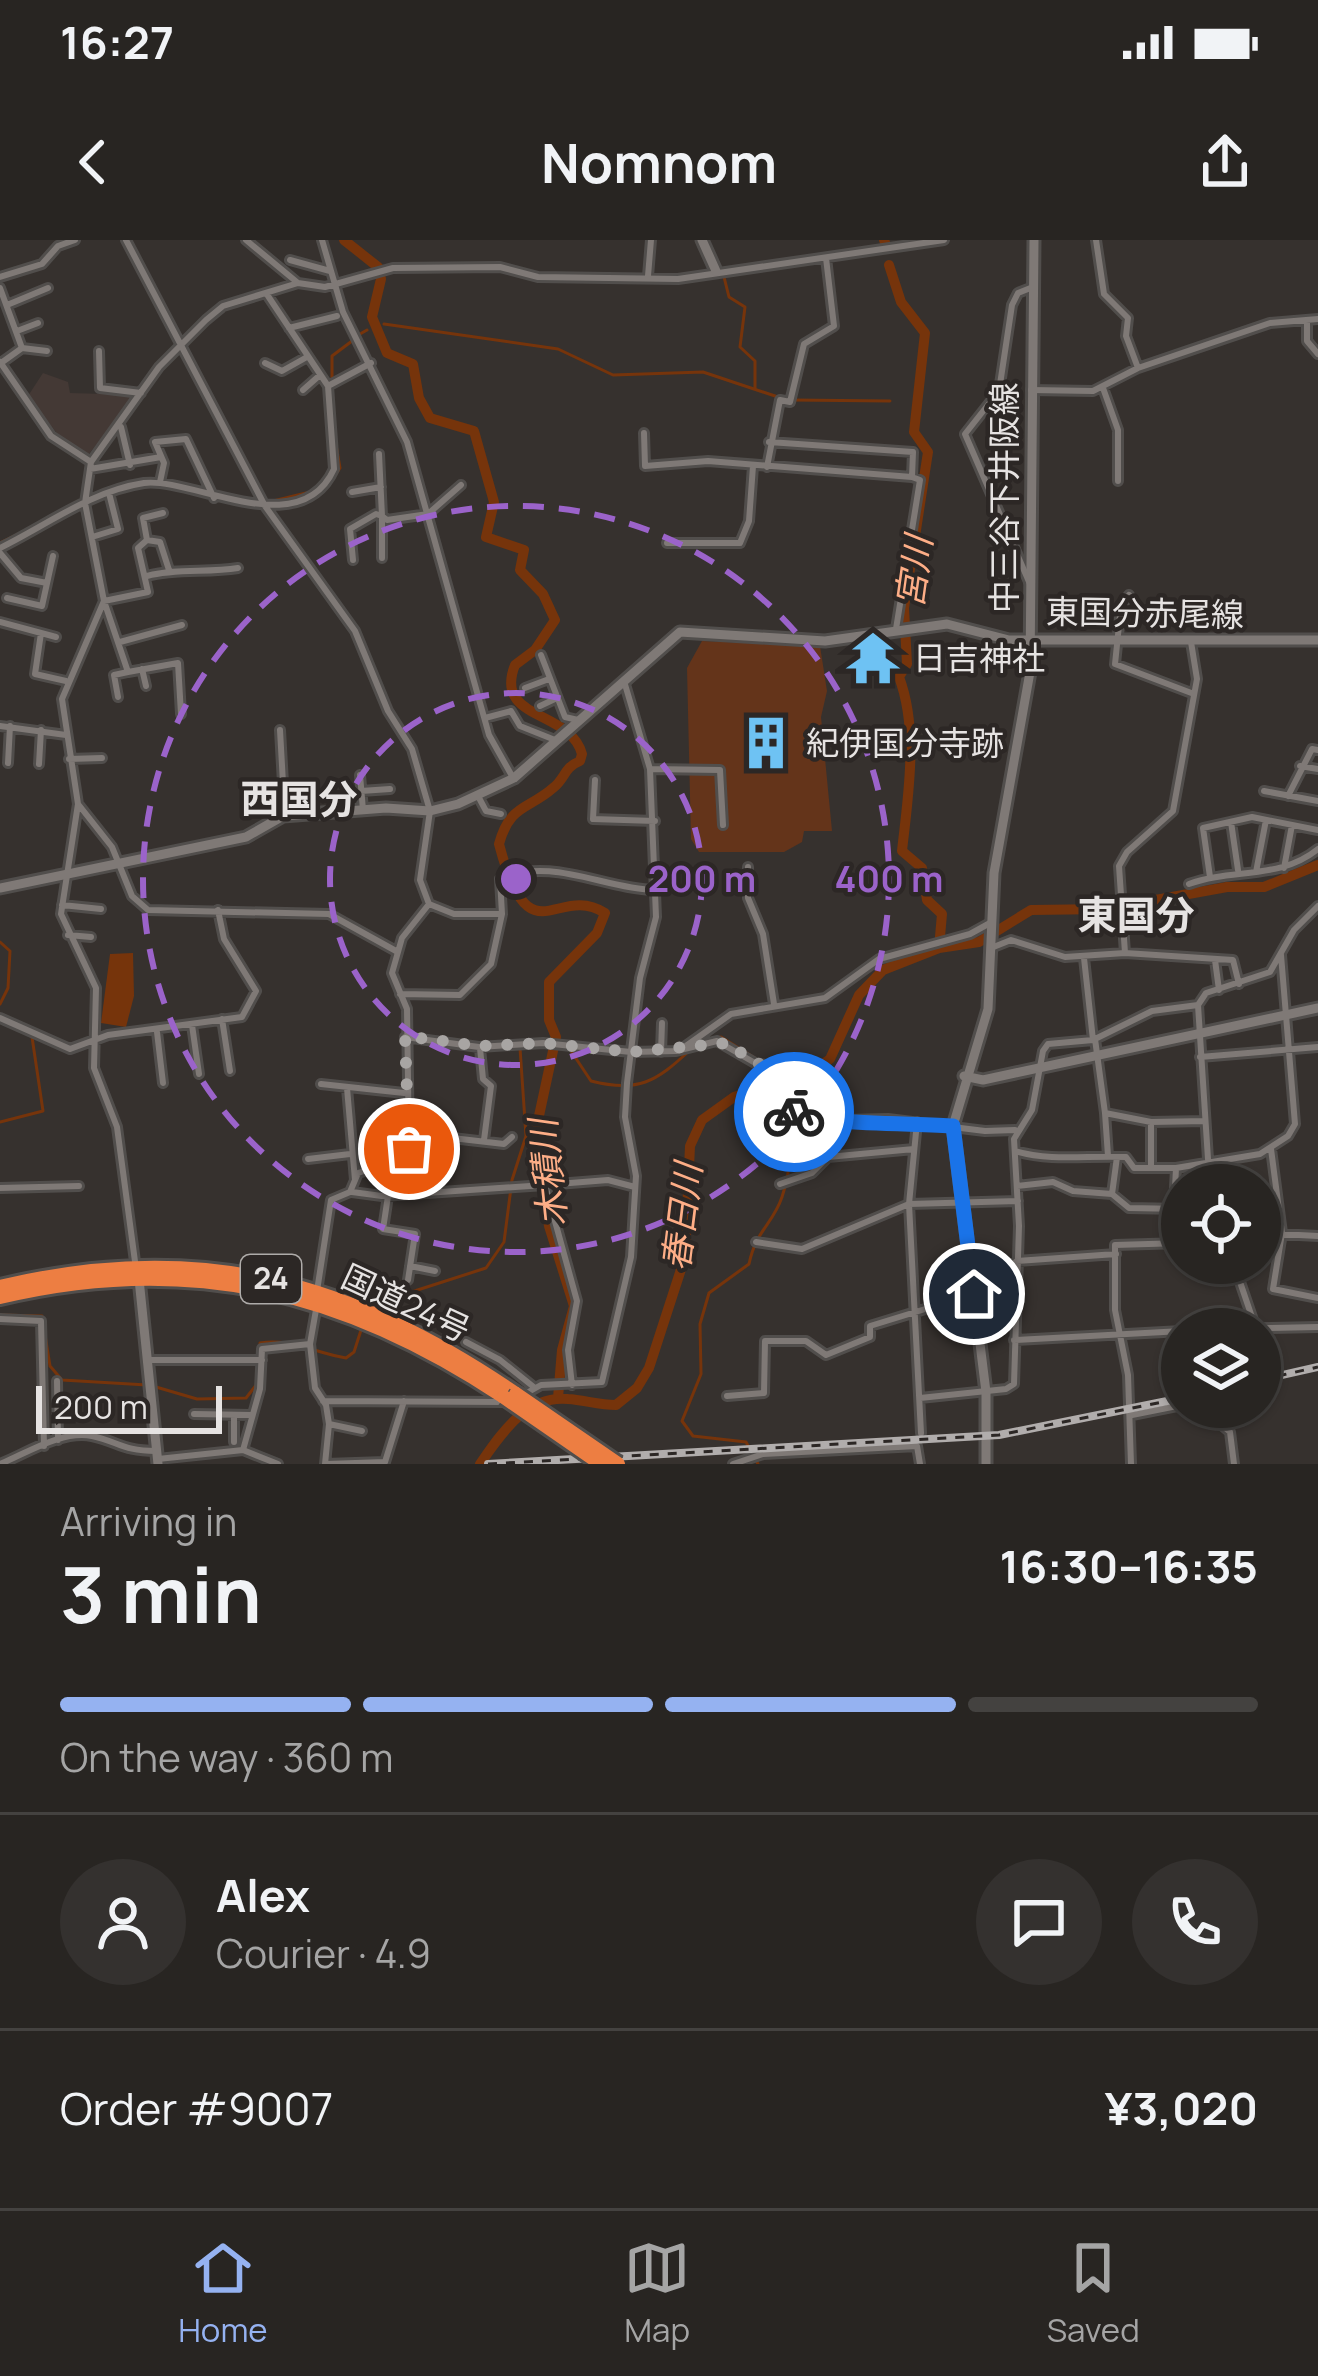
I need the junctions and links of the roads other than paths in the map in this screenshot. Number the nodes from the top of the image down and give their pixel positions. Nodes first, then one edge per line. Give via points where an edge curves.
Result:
1 (75, 240) edge
2 (126, 240) edge
3 (246, 240) edge
4 (322, 240) edge
5 (651, 240) edge
6 (702, 240) edge
7 (944, 240) edge
8 (1034, 240) edge
9 (1096, 240) edge
10 (826, 257) junction
11 (290, 260) dead end
12 (304, 264) junction
13 (330, 271) junction
14 (716, 271) junction
15 (648, 275) junction
16 (0, 277) edge
17 (298, 283) junction
18 (334, 285) junction
19 (1034, 287) junction
20 (0, 288) edge
21 (48, 289) dead end
22 (268, 296) junction
23 (7, 305) junction
24 (337, 316) dead end
25 (1318, 319) edge
26 (1307, 320) junction
27 (38, 323) dead end
28 (289, 328) junction
29 (17, 331) junction
30 (181, 344) junction
31 (22, 348) junction
32 (47, 351) dead end
33 (99, 351) dead end
34 (1318, 354) edge
35 (308, 357) junction
36 (1, 362) edge
37 (265, 363) dead end
38 (371, 363) junction
39 (1138, 368) junction
40 (320, 375) junction
41 (330, 385) junction
42 (1102, 388) junction
43 (303, 390) dead end
44 (1031, 390) junction
45 (141, 393) junction
46 (121, 427) junction
47 (644, 433) dead end
48 (769, 442) junction
49 (379, 454) dead end
50 (161, 458) junction
51 (130, 465) junction
52 (91, 466) junction
53 (753, 466) junction
54 (767, 467) junction
55 (911, 477) junction
56 (160, 480) junction
57 (1118, 481) dead end
58 (461, 485) dead end
59 (381, 487) junction
60 (352, 492) dead end
61 (109, 493) junction
62 (214, 498) junction
63 (86, 499) junction
64 (265, 506) junction
65 (163, 513) dead end
66 (428, 514) junction
67 (382, 516) junction
68 (92, 537) junction
69 (147, 539) junction
70 (667, 543) dead end
71 (0, 550) edge
72 (53, 556) dead end
73 (382, 558) dead end
74 (353, 560) dead end
75 (238, 568) dead end
76 (170, 570) junction
77 (147, 576) junction
78 (47, 584) junction
79 (1030, 584) junction
80 (1129, 595) dead end
81 (7, 598) dead end
82 (104, 601) junction
83 (0, 622) edge
84 (182, 626) dead end
85 (903, 628) junction
86 (41, 633) junction
87 (56, 637) dead end
88 (1030, 639) junction
89 (1318, 640) edge
90 (119, 642) junction
91 (1191, 642) junction
92 (1115, 643) junction
93 (182, 652) dead end
94 (541, 655) dead end
95 (178, 663) junction
96 (142, 669) junction
97 (128, 671) junction
98 (549, 679) junction
99 (67, 681) junction
100 (624, 681) junction
101 (146, 686) dead end
102 (525, 688) dead end
103 (168, 694) dead end
104 (180, 694) junction
105 (1194, 694) junction
106 (118, 697) dead end
107 (557, 698) junction
108 (540, 706) dead end
109 (181, 714) dead end
110 (485, 718) junction
111 (5, 726) edge
112 (41, 730) junction
113 (280, 730) dead end
114 (571, 730) junction
115 (66, 735) junction
116 (1318, 750) edge
117 (69, 758) junction
118 (102, 758) dead end
119 (8, 763) dead end
120 (38, 764) dead end
121 (1300, 766) junction
122 (650, 769) junction
123 (1318, 769) edge
124 (360, 775) dead end
125 (514, 778) junction
126 (595, 780) dead end
127 (390, 789) dead end
128 (1264, 790) dead end
129 (361, 791) junction
130 (476, 793) junction
131 (1288, 796) junction
132 (1318, 800) edge
133 (78, 804) junction
134 (362, 810) junction
135 (430, 812) junction
136 (501, 814) dead end
137 (1266, 820) junction
138 (655, 821) junction
139 (273, 822) junction
140 (1231, 822) junction
141 (723, 825) dead end
142 (1292, 825) junction
143 (1318, 830) edge
144 (1318, 849) edge
145 (118, 865) junction
146 (748, 867) dead end
147 (1284, 868) junction
148 (1238, 870) junction
149 (1256, 872) junction
150 (65, 876) junction
151 (1210, 877) junction
152 (1, 884) edge
153 (1189, 884) dead end
154 (655, 890) junction
155 (429, 904) junction
156 (62, 905) junction
157 (1318, 906) edge
158 (101, 909) dead end
159 (218, 910) junction
160 (502, 914) junction
161 (990, 926) junction
162 (68, 935) junction
163 (91, 938) dead end
164 (990, 948) junction
165 (396, 951) junction
166 (1125, 952) junction
167 (1281, 955) junction
168 (1084, 958) junction
169 (1216, 960) junction
170 (1239, 984) junction
171 (1219, 990) junction
172 (400, 994) junction
173 (774, 1004) junction
174 (1198, 1005) junction
175 (1318, 1008) edge
176 (1289, 1012) junction
177 (0, 1018) edge
178 (222, 1019) junction
179 (662, 1023) dead end
180 (192, 1025) junction
181 (1197, 1031) junction
182 (157, 1032) junction
183 (405, 1036) junction
184 (96, 1039) junction
185 (1094, 1040) junction
186 (479, 1046) junction
187 (1318, 1048) edge
188 (682, 1049) junction
189 (1289, 1049) junction
190 (631, 1052) junction
191 (661, 1052) junction
192 (1097, 1054) junction
193 (1200, 1057) junction
194 (1037, 1068) junction
195 (230, 1071) dead end
196 (200, 1073) dead end
197 (964, 1076) junction
198 (163, 1083) dead end
199 (321, 1084) dead end
200 (347, 1088) junction
201 (404, 1093) junction
202 (1105, 1113) junction
203 (1205, 1121) junction
204 (917, 1122) junction
205 (1151, 1122) junction
206 (953, 1126) junction
207 (1016, 1130) junction
208 (409, 1133) junction
209 (512, 1137) dead end
210 (484, 1140) junction
211 (914, 1149) junction
212 (1271, 1149) junction
213 (1015, 1151) junction
214 (350, 1154) junction
215 (1113, 1156) junction
216 (308, 1159) dead end
217 (1208, 1159) junction
218 (1190, 1164) edge
219 (1151, 1168) junction
220 (1161, 1168) edge
221 (355, 1180) junction
222 (780, 1184) dead end
223 (541, 1185) junction
224 (79, 1186) dead end
225 (1017, 1186) junction
226 (636, 1187) junction
227 (0, 1188) edge
228 (350, 1192) junction
229 (1112, 1193) junction
230 (388, 1196) junction
231 (1018, 1201) junction
232 (909, 1204) junction
233 (962, 1204) junction
234 (1161, 1208) edge
235 (1282, 1233) junction
236 (1318, 1235) edge
237 (756, 1242) dead end
238 (1161, 1243) edge
239 (1116, 1254) junction
240 (1017, 1261) junction
241 (410, 1267) junction
242 (435, 1271) dead end
243 (137, 1274) junction
244 (408, 1280) dead end
245 (0, 1287) edge
246 (974, 1294) junction
247 (317, 1296) junction
248 (0, 1297) edge
249 (1318, 1298) edge
250 (912, 1316) junction
251 (0, 1318) edge
252 (1281, 1326) edge
253 (1318, 1327) edge
254 (1161, 1333) edge
255 (1120, 1336) junction
256 (1014, 1340) junction
257 (466, 1342) dead end
258 (307, 1349) junction
259 (149, 1360) junction
260 (259, 1360) junction
261 (57, 1381) dead end
262 (572, 1385) junction
263 (535, 1388) junction
264 (986, 1392) junction
265 (510, 1395) junction
266 (727, 1396) dead end
267 (920, 1397) junction
268 (323, 1401) junction
269 (404, 1401) junction
270 (1161, 1409) edge
271 (194, 1414) dead end
272 (234, 1415) junction
273 (251, 1415) junction
274 (1132, 1415) junction
275 (329, 1424) junction
276 (1223, 1428) edge
277 (362, 1431) dead end
278 (921, 1433) dead end
279 (58, 1440) junction
280 (234, 1442) dead end
281 (44, 1446) junction
282 (243, 1450) junction
283 (819, 1452) junction
284 (157, 1458) edge
285 (0, 1464) edge
286 (278, 1464) edge
287 (325, 1464) edge
288 (601, 1464) edge
289 (618, 1464) edge
290 (733, 1464) edge
291 (819, 1464) edge
292 (920, 1464) edge
293 (986, 1464) edge
294 (1131, 1464) edge
295 (1234, 1464) edge

1 - 16 street via 42,264
2 - 30 street
3 - 17 street
4 - 13 street
5 - 15 street
6 - 14 street
7 - 10 street
8 - 19 street, 中三谷下井阪線
9 - 39 street via 1104,294 1128,318
10 - 14 street
10 - 48 street via 834,326 804,344 790,402 780,400
11 - 12 street
12 - 13 street
12 - 17 street
13 - 18 street
14 - 15 street
15 - 18 street via 538,277 500,267 380,273
17 - 18 street
17 - 22 street
18 - 38 street
19 - 44 street, 中三谷下井阪線
19 - 79 street via 1012,305 999,391 965,434
20 - 23 street
21 - 23 street
22 - 28 street
22 - 30 street via 224,306
23 - 29 street
24 - 28 street
25 - 26 street
26 - 34 street via 1307,341
26 - 39 street via 1270,323
27 - 29 street
28 - 35 street
29 - 31 street
30 - 45 street
30 - 64 street
31 - 32 street
31 - 36 street
33 - 45 street via 100,388
35 - 37 street via 282,370
35 - 40 street
36 - 52 street via 51,436
38 - 41 street
38 - 66 street
39 - 42 street
40 - 41 street
40 - 43 street
41 - 64 street via 334,469 303,497
42 - 44 street
42 - 57 street via 1118,430
44 - 79 street, 中三谷下井阪線
45 - 46 street
46 - 51 street
46 - 52 street
47 - 53 street via 645,466
48 - 54 street
48 - 55 street via 913,452
49 - 59 street
50 - 51 street
50 - 56 street
50 - 62 street via 155,442 185,439
51 - 52 street
52 - 63 street
53 - 54 street
53 - 70 street via 740,543
54 - 55 street
55 - 85 street via 920,480
56 - 61 street
56 - 62 street
58 - 66 street
59 - 60 street
59 - 67 street
61 - 63 street
61 - 68 street via 118,529
62 - 64 street
63 - 68 street
63 - 71 street
64 - 135 street via 355,631 412,749
65 - 69 street via 142,518
66 - 67 street
66 - 110 street
67 - 73 street
67 - 74 street via 350,529
68 - 82 street
69 - 76 street via 160,542
69 - 77 street via 138,548
71 - 78 street via 21,578
72 - 78 street
75 - 76 street
76 - 77 street
77 - 82 street via 148,592
78 - 81 street via 42,606
79 - 88 street, 中三谷下井阪線
80 - 92 street
82 - 90 street
82 - 99 street
83 - 86 street
84 - 90 street
85 - 88 street, 東国分赤尾線 via 946,624
85 - 100 street, 東国分赤尾線 via 813,641 673,634
86 - 87 street
86 - 99 street via 35,674
88 - 92 street, 東国分赤尾線
88 - 161 street, 中三谷下井阪線
89 - 91 street, 東国分赤尾線
90 - 97 street
91 - 92 street, 東国分赤尾線
91 - 105 street
92 - 105 street via 1118,668
93 - 95 street
94 - 98 street
95 - 96 street
95 - 104 street
96 - 97 street
96 - 101 street
97 - 106 street via 114,675
98 - 102 street
98 - 107 street
99 - 115 street
100 - 114 street
100 - 122 street
103 - 104 street
104 - 109 street
105 - 166 street via 1173,811 1119,866
107 - 108 street
107 - 114 street
110 - 114 street via 511,711 520,726
110 - 125 street
111 - 112 street
111 - 119 street
112 - 115 street
112 - 120 street
113 - 139 street via 284,801
114 - 125 street
115 - 117 street
116 - 121 street
117 - 118 street
117 - 133 street
121 - 123 street
121 - 131 street
122 - 138 street
122 - 141 street via 720,770
124 - 129 street
125 - 130 street
126 - 138 street via 593,819
127 - 129 street
128 - 131 street
129 - 134 street
130 - 135 street
130 - 136 street via 486,811
131 - 132 street
133 - 145 street
133 - 150 street
134 - 135 street
134 - 139 street
135 - 155 street via 420,880
137 - 140 street
137 - 142 street
137 - 149 street
138 - 154 street
139 - 145 street via 247,837
140 - 148 street
140 - 151 street via 1203,828
142 - 143 street
142 - 147 street
144 - 147 street
145 - 150 street
145 - 159 street via 148,910
146 - 173 street
147 - 149 street
148 - 149 street
148 - 151 street
150 - 152 street
150 - 156 street
151 - 153 street
154 - 160 street via 592,876 514,873 503,877
154 - 190 street
155 - 160 street via 454,914
155 - 165 street
156 - 158 street
156 - 162 street
157 - 167 street
159 - 165 street via 329,914
159 - 178 street via 224,938 256,994 242,1017
160 - 172 street via 491,964 460,995
161 - 164 street, 中三谷下井阪線
161 - 173 street via 879,959 824,998
162 - 163 street
162 - 184 street via 96,988
164 - 168 street via 1011,940
164 - 197 street, 中三谷下井阪線 via 988,1009
165 - 172 street via 392,973
166 - 168 street
166 - 169 street
167 - 170 street via 1270,972
167 - 176 street
168 - 185 street
169 - 170 street via 1233,960
169 - 171 street
170 - 171 street
171 - 174 street
172 - 183 street
173 - 188 street via 731,1014
174 - 181 street
174 - 185 street via 1152,1011
175 - 176 street
176 - 181 street
176 - 189 street
177 - 184 street via 60,1049
178 - 180 street
178 - 195 street
179 - 191 street
180 - 182 street
180 - 196 street
181 - 192 street
181 - 193 street
182 - 184 street
182 - 198 street
183 - 186 street
183 - 201 street
184 - 243 street via 94,1068 117,1127
185 - 192 street
185 - 194 street via 1048,1044
186 - 190 street
186 - 210 street via 491,1086
187 - 189 street
188 - 191 street
188 - 204 street via 728,1043 755,1063 778,1067 804,1120
189 - 193 street
189 - 212 street via 1297,1117
190 - 191 street
190 - 226 street via 626,1086
192 - 194 street
192 - 202 street
193 - 203 street
194 - 197 street via 983,1080
194 - 207 street via 1032,1110
197 - 206 street, 中三谷下井阪線
199 - 200 street
200 - 201 street
200 - 214 street
201 - 208 street
202 - 205 street
202 - 215 street
203 - 205 street
203 - 217 street
204 - 206 street
204 - 211 street
205 - 219 street
206 - 207 street
206 - 233 street, 中三谷下井阪線
207 - 213 street
208 - 210 street
208 - 221 street via 405,1155
209 - 210 street via 504,1144
211 - 222 street via 828,1157
211 - 232 street
212 - 217 street
212 - 235 street
213 - 215 street via 1047,1161
213 - 225 street
214 - 216 street
214 - 221 street
215 - 219 street
215 - 229 street
217 - 218 street
219 - 220 street
221 - 228 street
223 - 226 street via 608,1180
223 - 230 street
223 - 262 street via 577,1301 568,1350
224 - 227 street
225 - 229 street via 1053,1182
225 - 231 street
226 - 262 street via 631,1257 606,1371 596,1385
228 - 230 street
228 - 247 street via 331,1200
229 - 234 street via 1129,1208
230 - 241 street via 383,1229 415,1234
231 - 233 street
231 - 240 street
232 - 233 street
232 - 237 street via 802,1250
232 - 250 street
233 - 246 street, 中三谷下井阪線
235 - 236 street
235 - 249 street via 1274,1289
238 - 239 street via 1120,1244
239 - 240 street
239 - 255 street
240 - 246 street
240 - 256 street
241 - 242 street
241 - 244 street
243 - 245 highway, 国道24号 / 24
243 - 247 highway, 国道24号 / 24
243 - 248 highway, 国道24号 / 24
243 - 259 street
246 - 250 street
246 - 264 street, 中三谷下井阪線
247 - 258 street
247 - 265 highway, 国道24号 / 24
250 - 266 street via 870,1326 870,1337 826,1355 806,1341 765,1341 764,1393
250 - 267 street
251 - 281 street via 41,1321
252 - 253 street
254 - 255 street
255 - 256 street
255 - 274 street
256 - 264 street via 1014,1384
257 - 263 street
258 - 260 street via 268,1346
258 - 268 street
259 - 260 street
259 - 284 street
260 - 273 street
261 - 279 street
262 - 263 street
263 - 269 street via 488,1404
264 - 267 street
264 - 293 street, 中三谷下井阪線
265 - 288 highway, 国道24号 / 24, bridge
265 - 289 highway, 国道24号 / 24, bridge
267 - 278 street
268 - 269 street
268 - 275 street
269 - 287 street via 385,1462
270 - 274 street
271 - 272 street
272 - 273 street
272 - 280 street
273 - 282 street
274 - 294 street
275 - 277 street
275 - 287 street
276 - 295 street via 1233,1437
279 - 281 street
279 - 284 street via 86,1435
281 - 285 street
282 - 284 street
282 - 286 street
283 - 290 street
283 - 291 street
283 - 292 street via 917,1446

